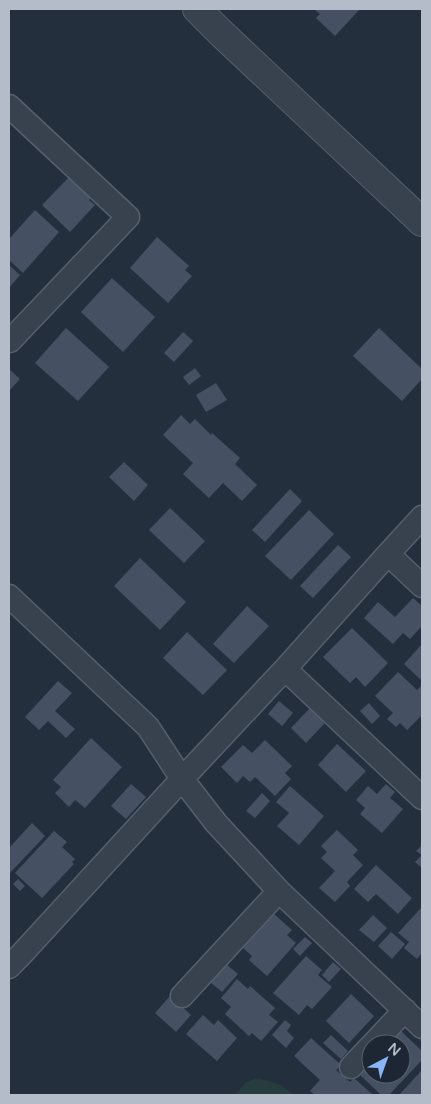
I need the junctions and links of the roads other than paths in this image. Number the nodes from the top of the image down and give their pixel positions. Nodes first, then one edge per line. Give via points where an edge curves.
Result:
1 (197, 9) edge
2 (9, 106) edge
3 (422, 222) edge
4 (10, 341) dead end
5 (422, 517) edge
6 (388, 554) junction
7 (422, 586) edge
8 (9, 596) edge
9 (285, 669) junction
10 (182, 779) junction
11 (422, 798) edge
12 (279, 891) junction
13 (9, 967) edge
14 (182, 996) dead end
15 (405, 1010) junction
16 (422, 1027) edge
17 (382, 1034) edge
18 (361, 1057) edge
19 (352, 1067) dead end

1 - 3 street
2 - 4 street via 128,217
5 - 6 street
6 - 7 street
6 - 9 street
8 - 10 street via 148,727
9 - 10 street
9 - 11 street
10 - 12 street via 216,823
10 - 13 street
12 - 14 street
12 - 15 street
15 - 16 street
15 - 17 street
18 - 19 street

